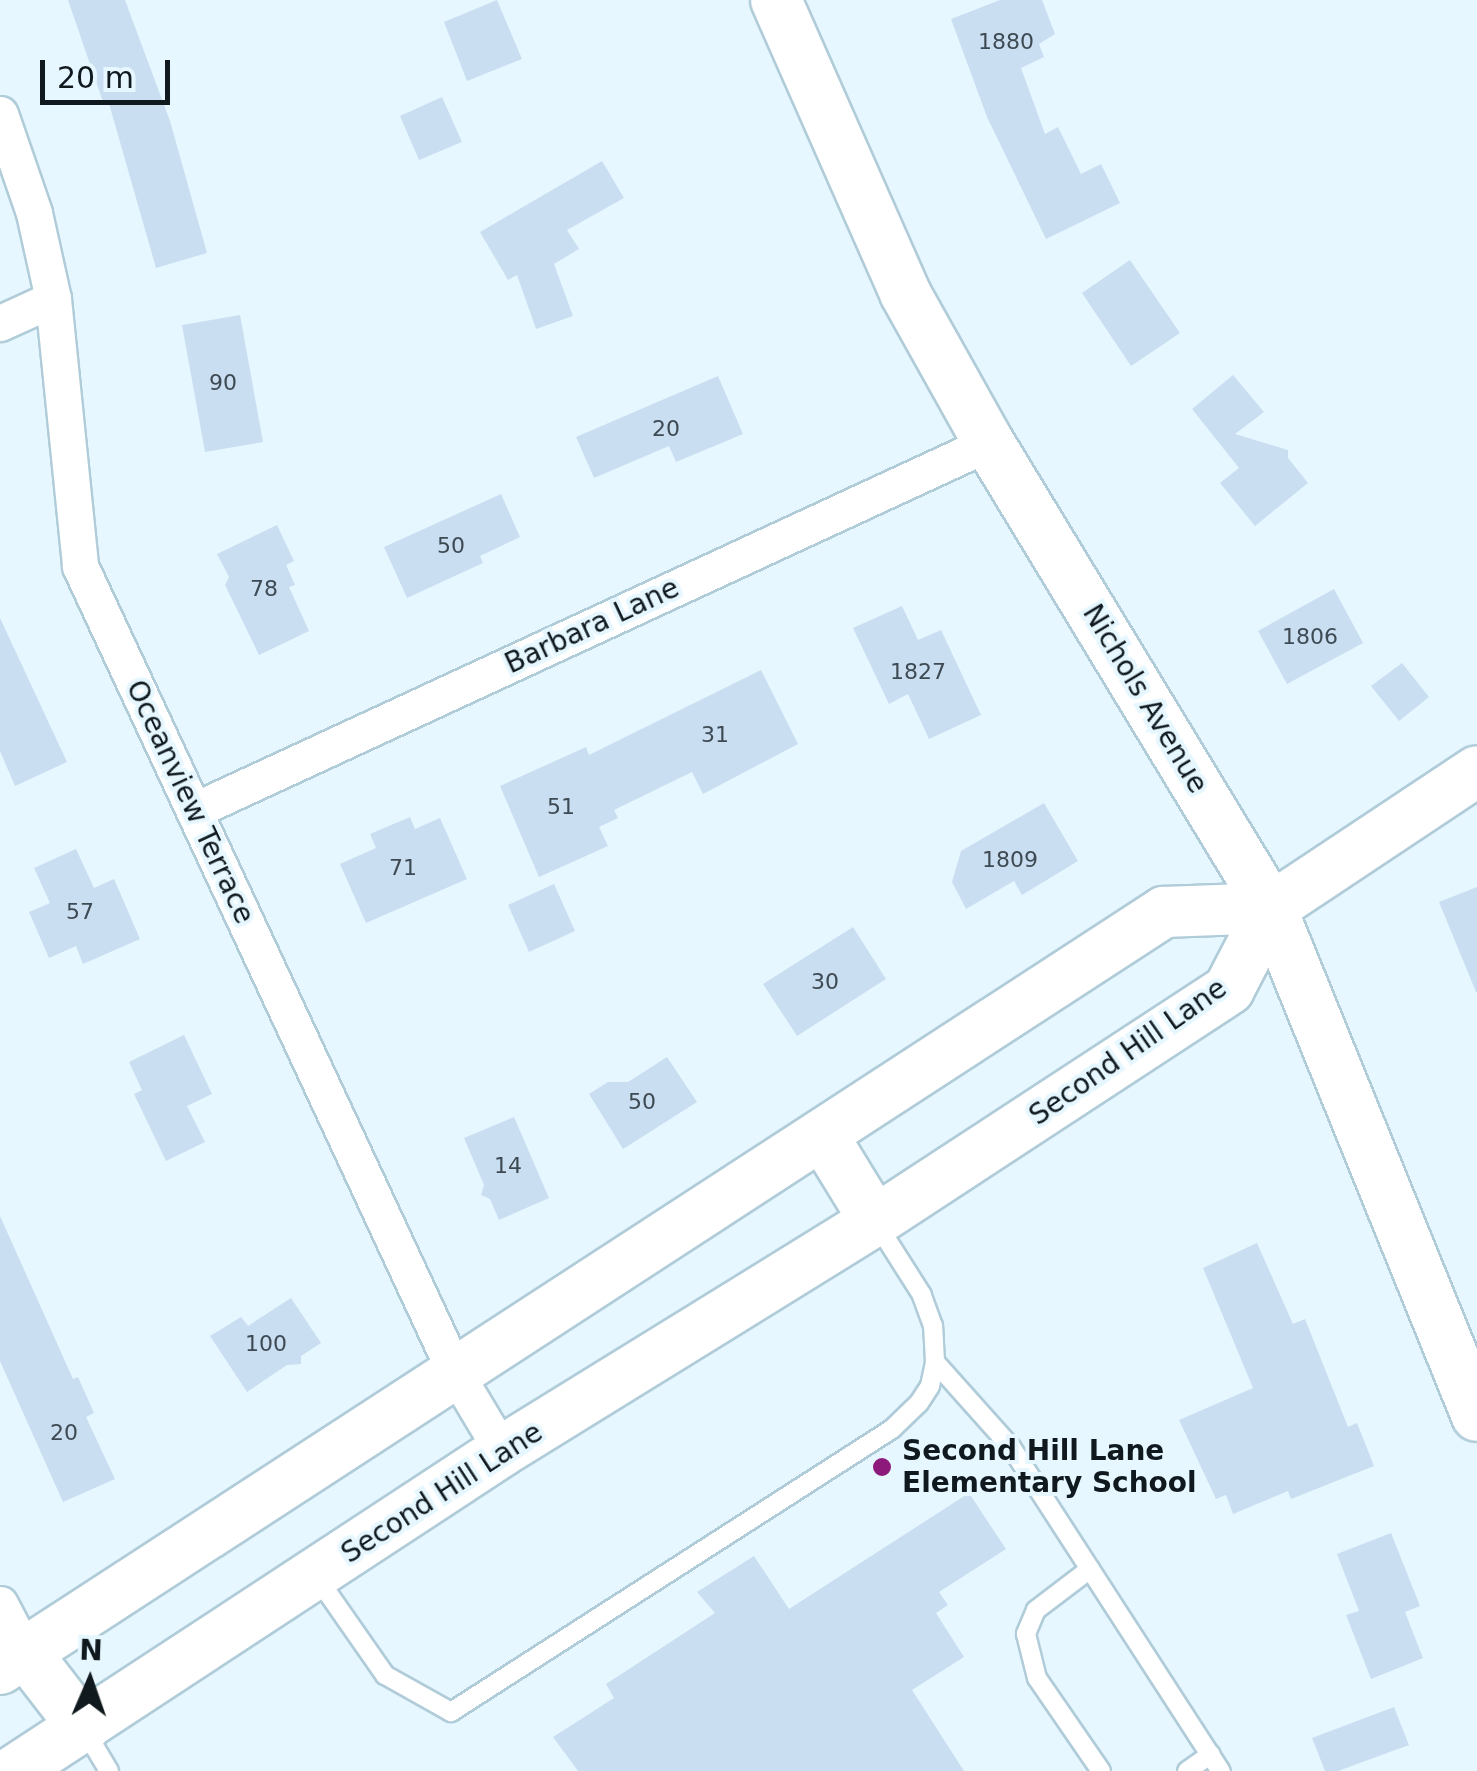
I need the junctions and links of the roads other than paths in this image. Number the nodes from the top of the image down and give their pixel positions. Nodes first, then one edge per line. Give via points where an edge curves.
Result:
1 (776, 0) edge
2 (0, 114) edge
3 (53, 300) junction
4 (0, 323) edge
5 (988, 442) junction
6 (1477, 771) edge
7 (195, 810) junction
8 (1270, 908) junction
9 (823, 1136) junction
10 (875, 1221) junction
11 (935, 1362) junction
12 (456, 1374) junction
13 (1477, 1416) edge
14 (502, 1451) junction
15 (1090, 1569) junction
16 (315, 1575) junction
17 (0, 1604) edge
18 (13, 1660) edge
19 (84, 1728) junction
20 (1211, 1754) junction
21 (14, 1771) edge
22 (109, 1771) edge
23 (1101, 1771) edge
24 (1186, 1771) edge
25 (1222, 1771) edge

1 - 5 street, Nichols Avenue via 905,293
2 - 3 street, Oceanview Terrace via 34,213
3 - 4 street
3 - 7 street, Oceanview Terrace via 80,566
5 - 7 street, Barbara Lane
5 - 8 street, Nichols Avenue
6 - 8 street
7 - 12 street, Oceanview Terrace
8 - 9 street via 1164,912
8 - 10 street, Second Hill Lane via 1229,989
8 - 13 street, Nichols Avenue
9 - 10 street
9 - 12 street
10 - 11 lane via 928,1310
10 - 14 street, Second Hill Lane
11 - 15 lane via 1011,1448
11 - 16 lane via 930,1386 892,1429 451,1712 385,1675
12 - 14 street, Oceanview Terrace
12 - 18 street
14 - 16 street, Second Hill Lane
15 - 20 lane
15 - 23 lane via 1036,1610 1026,1634 1038,1678
16 - 19 street, Second Hill Lane
17 - 18 street
18 - 19 street
19 - 21 street, Second Hill Lane
19 - 22 lane
20 - 24 lane
20 - 25 lane

